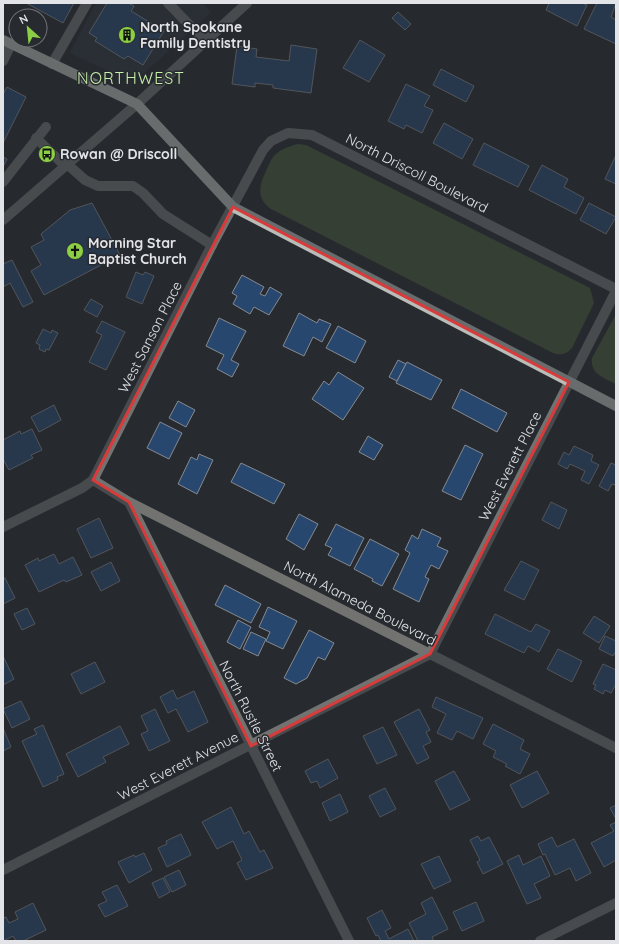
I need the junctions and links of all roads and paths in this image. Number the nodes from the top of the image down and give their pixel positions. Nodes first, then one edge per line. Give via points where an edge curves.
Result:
1 (87, 3) edge
2 (168, 3) edge
3 (247, 3) edge
4 (205, 41) junction
5 (7, 42) edge
6 (3, 61) edge
7 (52, 64) junction
8 (137, 104) junction
9 (46, 126) dead end
10 (36, 138) junction
11 (66, 165) junction
12 (3, 182) edge
13 (233, 207) junction
14 (3, 220) edge
15 (212, 245) junction
16 (616, 290) edge
17 (569, 382) junction
18 (616, 406) edge
19 (93, 480) junction
20 (129, 502) junction
21 (3, 527) edge
22 (430, 654) junction
23 (251, 746) junction
24 (616, 748) edge
25 (3, 870) edge
26 (616, 903) edge
27 (349, 941) edge
28 (540, 941) edge

1 - 7 street
2 - 4 street
3 - 4 street
4 - 8 street
5 - 6 street
5 - 7 main road
7 - 8 main road
8 - 11 street
8 - 13 main road
9 - 10 street
10 - 11 street
10 - 12 street
11 - 14 street
11 - 15 street via 85,180 98,186 133,186 163,214
13 - 15 street, West Sanson Place
13 - 16 street, North Driscoll Boulevard via 263,150 271,141 288,133 312,135
13 - 17 main road
15 - 19 street, West Sanson Place
16 - 17 street, West Everett Place
17 - 18 main road
17 - 22 street, West Everett Place
19 - 20 street, North Alameda Boulevard
19 - 21 street
20 - 22 street, North Alameda Boulevard
20 - 23 street, North Rustle Street
22 - 23 street, West Everett Avenue
22 - 24 street, North Alameda Boulevard
23 - 25 street, West Everett Avenue
23 - 27 street, North Rustle Street
26 - 28 street

